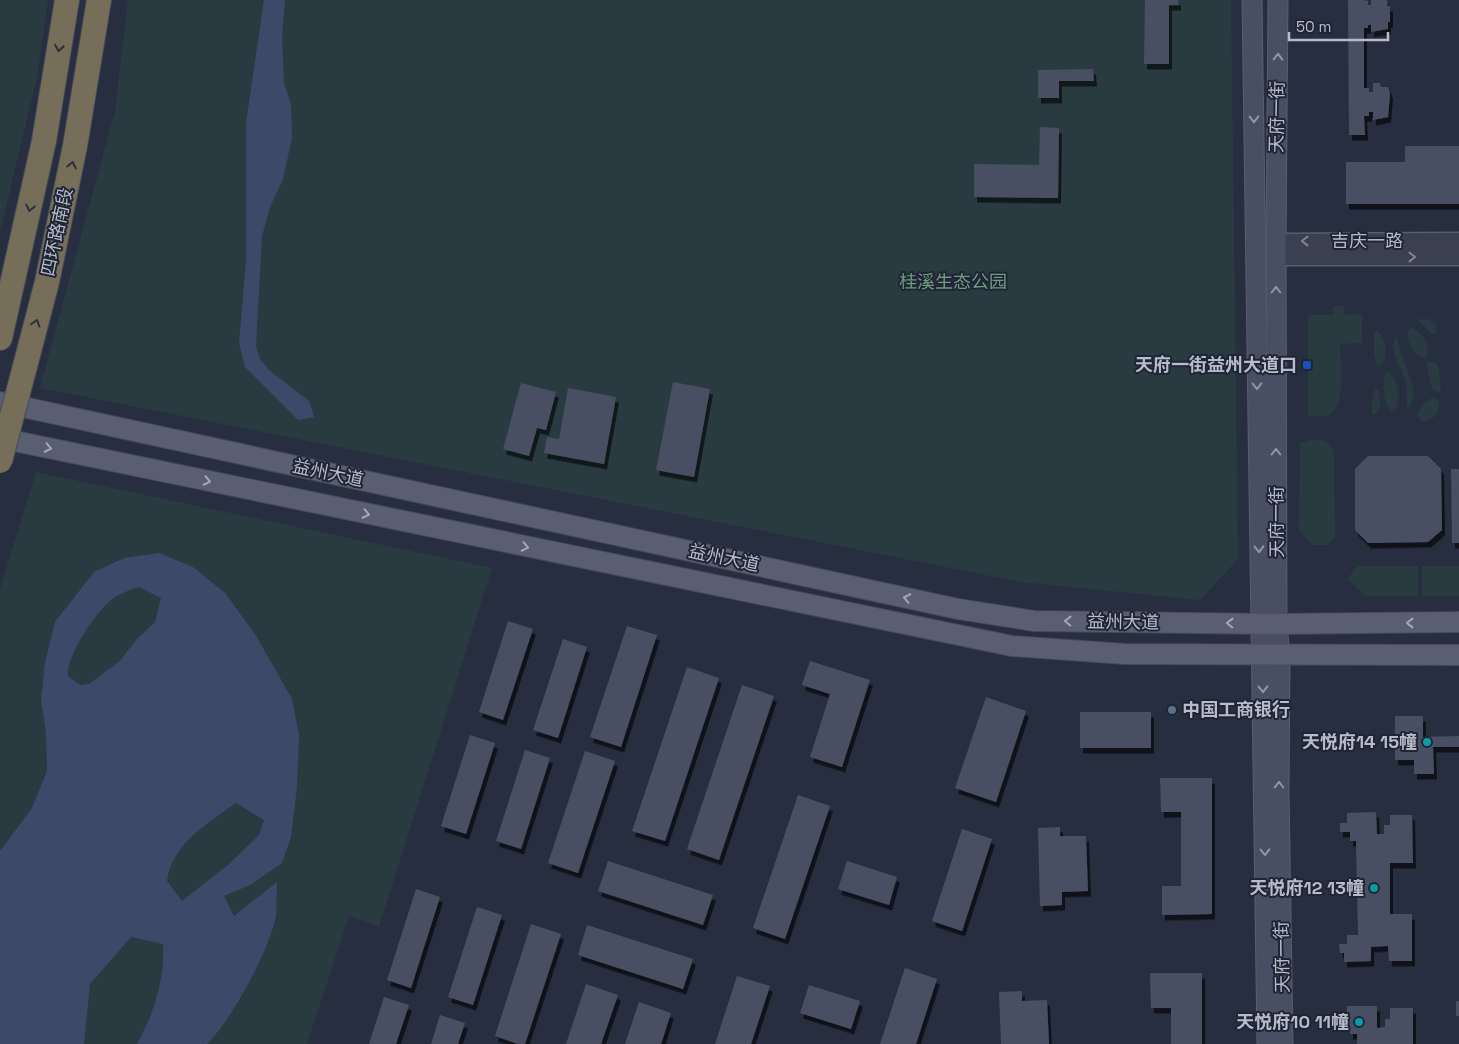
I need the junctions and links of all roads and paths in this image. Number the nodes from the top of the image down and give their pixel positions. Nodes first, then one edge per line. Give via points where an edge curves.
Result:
1 (67, 0) edge
2 (98, 0) edge
3 (1252, 0) edge
4 (1278, 0) edge
5 (1459, 241) edge
6 (1276, 249) junction
7 (1459, 257) edge
8 (0, 338) edge
9 (0, 402) edge
10 (0, 438) edge
11 (0, 461) edge
12 (1459, 622) edge
13 (1268, 623) junction
14 (1271, 655) junction
15 (1459, 655) edge
16 (1267, 1044) edge
17 (1283, 1044) edge

1 -> 8 highway, 四环路南段 via 44,141
11 -> 2 highway, 四环路南段, bridge via 47,282 76,146
3 -> 13 main road, 天府一街
6 -> 4 main road, 天府一街
5 -> 6 street, 吉庆一路
6 -> 7 street, 吉庆一路
13 -> 6 main road, 天府一街
13 -> 9 main road, 益州大道 via 1034,621 958,609
10 -> 14 main road, 益州大道 via 1012,646 1125,654
12 -> 13 main road, 益州大道
13 - 14 main road, 天府一街
14 - 15 main road, 益州大道
14 -> 16 main road, 天府一街
17 -> 14 main road, 天府一街 via 1279,792

